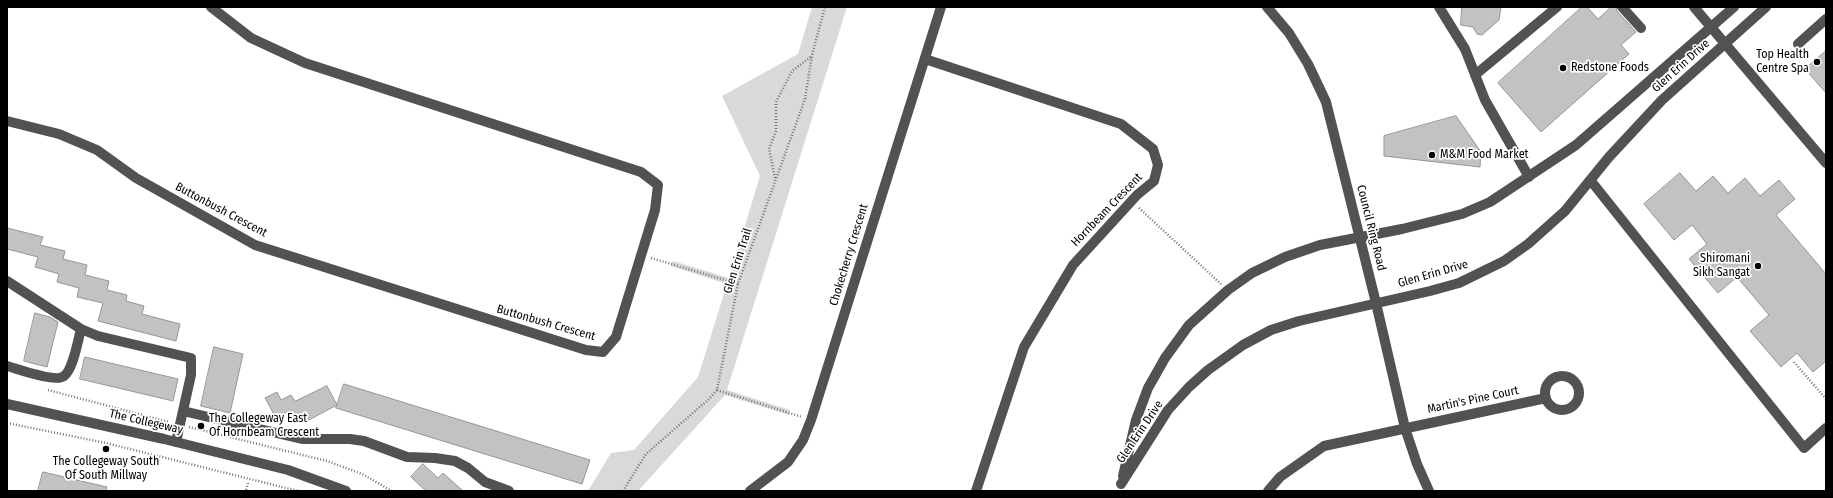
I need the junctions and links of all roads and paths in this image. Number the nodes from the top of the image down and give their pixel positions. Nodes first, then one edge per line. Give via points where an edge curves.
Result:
1 (211, 7) edge
2 (825, 7) edge
3 (941, 7) edge
4 (1268, 7) edge
5 (1439, 7) edge
6 (1557, 7) edge
7 (1622, 7) edge
8 (1694, 7) edge
9 (1734, 7) edge
10 (1766, 7) edge
11 (1826, 19) edge
12 (1711, 27) junction
13 (1641, 28) dead end
14 (1725, 44) junction
15 (1798, 44) dead end
16 (812, 56) junction
17 (924, 59) junction
18 (1475, 75) junction
19 (7, 120) edge
20 (1826, 163) edge
21 (1529, 177) junction
22 (775, 178) junction
23 (1591, 181) junction
24 (1132, 201) junction
25 (1359, 236) junction
26 (641, 255) junction
27 (7, 281) edge
28 (738, 284) junction
29 (1228, 290) junction
30 (1376, 303) junction
31 (81, 329) junction
32 (1794, 362) dead end
33 (7, 366) edge
34 (44, 388) dead end
35 (717, 390) junction
36 (1546, 398) dead end
37 (1826, 399) edge
38 (7, 404) edge
39 (183, 411) junction
40 (811, 420) junction
41 (7, 423) edge
42 (180, 425) junction
43 (1405, 428) junction
44 (1826, 428) edge
45 (176, 442) junction
46 (248, 482) dead end
47 (1120, 488) edge
48 (248, 491) edge
49 (298, 491) edge
50 (346, 491) edge
51 (392, 491) edge
52 (508, 491) edge
53 (623, 491) edge
54 (750, 491) edge
55 (976, 491) edge
56 (1268, 491) edge
57 (1429, 491) edge

1 - 26 street, Buttonbush Crescent via 251,38 305,63 641,172 658,185 655,210
2 - 16 path, Glen Erin Trail
3 - 17 street, Chokecherry Crescent
4 - 25 street, Council Ring Road via 1289,33 1308,64 1326,102
5 - 18 street via 1465,49
6 - 18 street
7 - 13 street
8 - 12 street
9 - 12 street, Glen Erin Drive
10 - 14 street, Glen Erin Drive
11 - 15 street
12 - 14 street
12 - 21 street, Glen Erin Drive via 1576,145
14 - 20 street
14 - 23 street, Glen Erin Drive via 1662,100
16 - 22 path, Glen Erin Trail via 805,99
16 - 22 path via 792,71 776,102 776,131 769,149
17 - 24 street, Hornbeam Crescent via 1121,124 1153,149 1158,166 1154,181
17 - 40 street, Chokecherry Crescent
18 - 21 street via 1485,100
19 - 26 street, Buttonbush Crescent via 59,134 97,150 136,178 255,245 586,350 603,352 616,337
21 - 25 street, Glen Erin Drive via 1490,202 1462,214
22 - 28 path, Glen Erin Trail
23 - 30 street, Glen Erin Drive via 1546,229 1504,261 1459,283
23 - 44 street via 1804,448
24 - 29 path
24 - 55 street, Hornbeam Crescent via 1073,265 1024,347
25 - 29 street, Glen Erin Drive via 1285,257 1252,273
25 - 30 street, Council Ring Road
26 - 28 path
27 - 31 street
28 - 35 path, Glen Erin Trail
29 - 47 street, Glen Erin Drive via 1189,325 1165,358 1148,388 1136,420
30 - 43 street, Council Ring Road
30 - 47 street, Glen Erin Drive via 1271,330 1243,345 1208,370 1168,410
31 - 33 street via 69,370 64,377 55,379
31 - 39 street via 98,336 191,358 191,375
32 - 37 path
34 - 42 path
35 - 40 path
35 - 53 path via 646,454
36 - 43 street, Martin's Pine Court
38 - 45 street, The Collegeway
39 - 42 street
39 - 52 street via 302,439 350,439 407,457 455,461 485,482
40 - 54 street, Chokecherry Crescent via 803,440 788,462
41 - 49 path via 106,443
42 - 45 street
42 - 51 path via 327,460 362,474
43 - 56 street, Martin's Pine Court via 1324,446 1280,477
43 - 57 street, Council Ring Road
45 - 50 street, The Collegeway via 288,470
46 - 48 path

